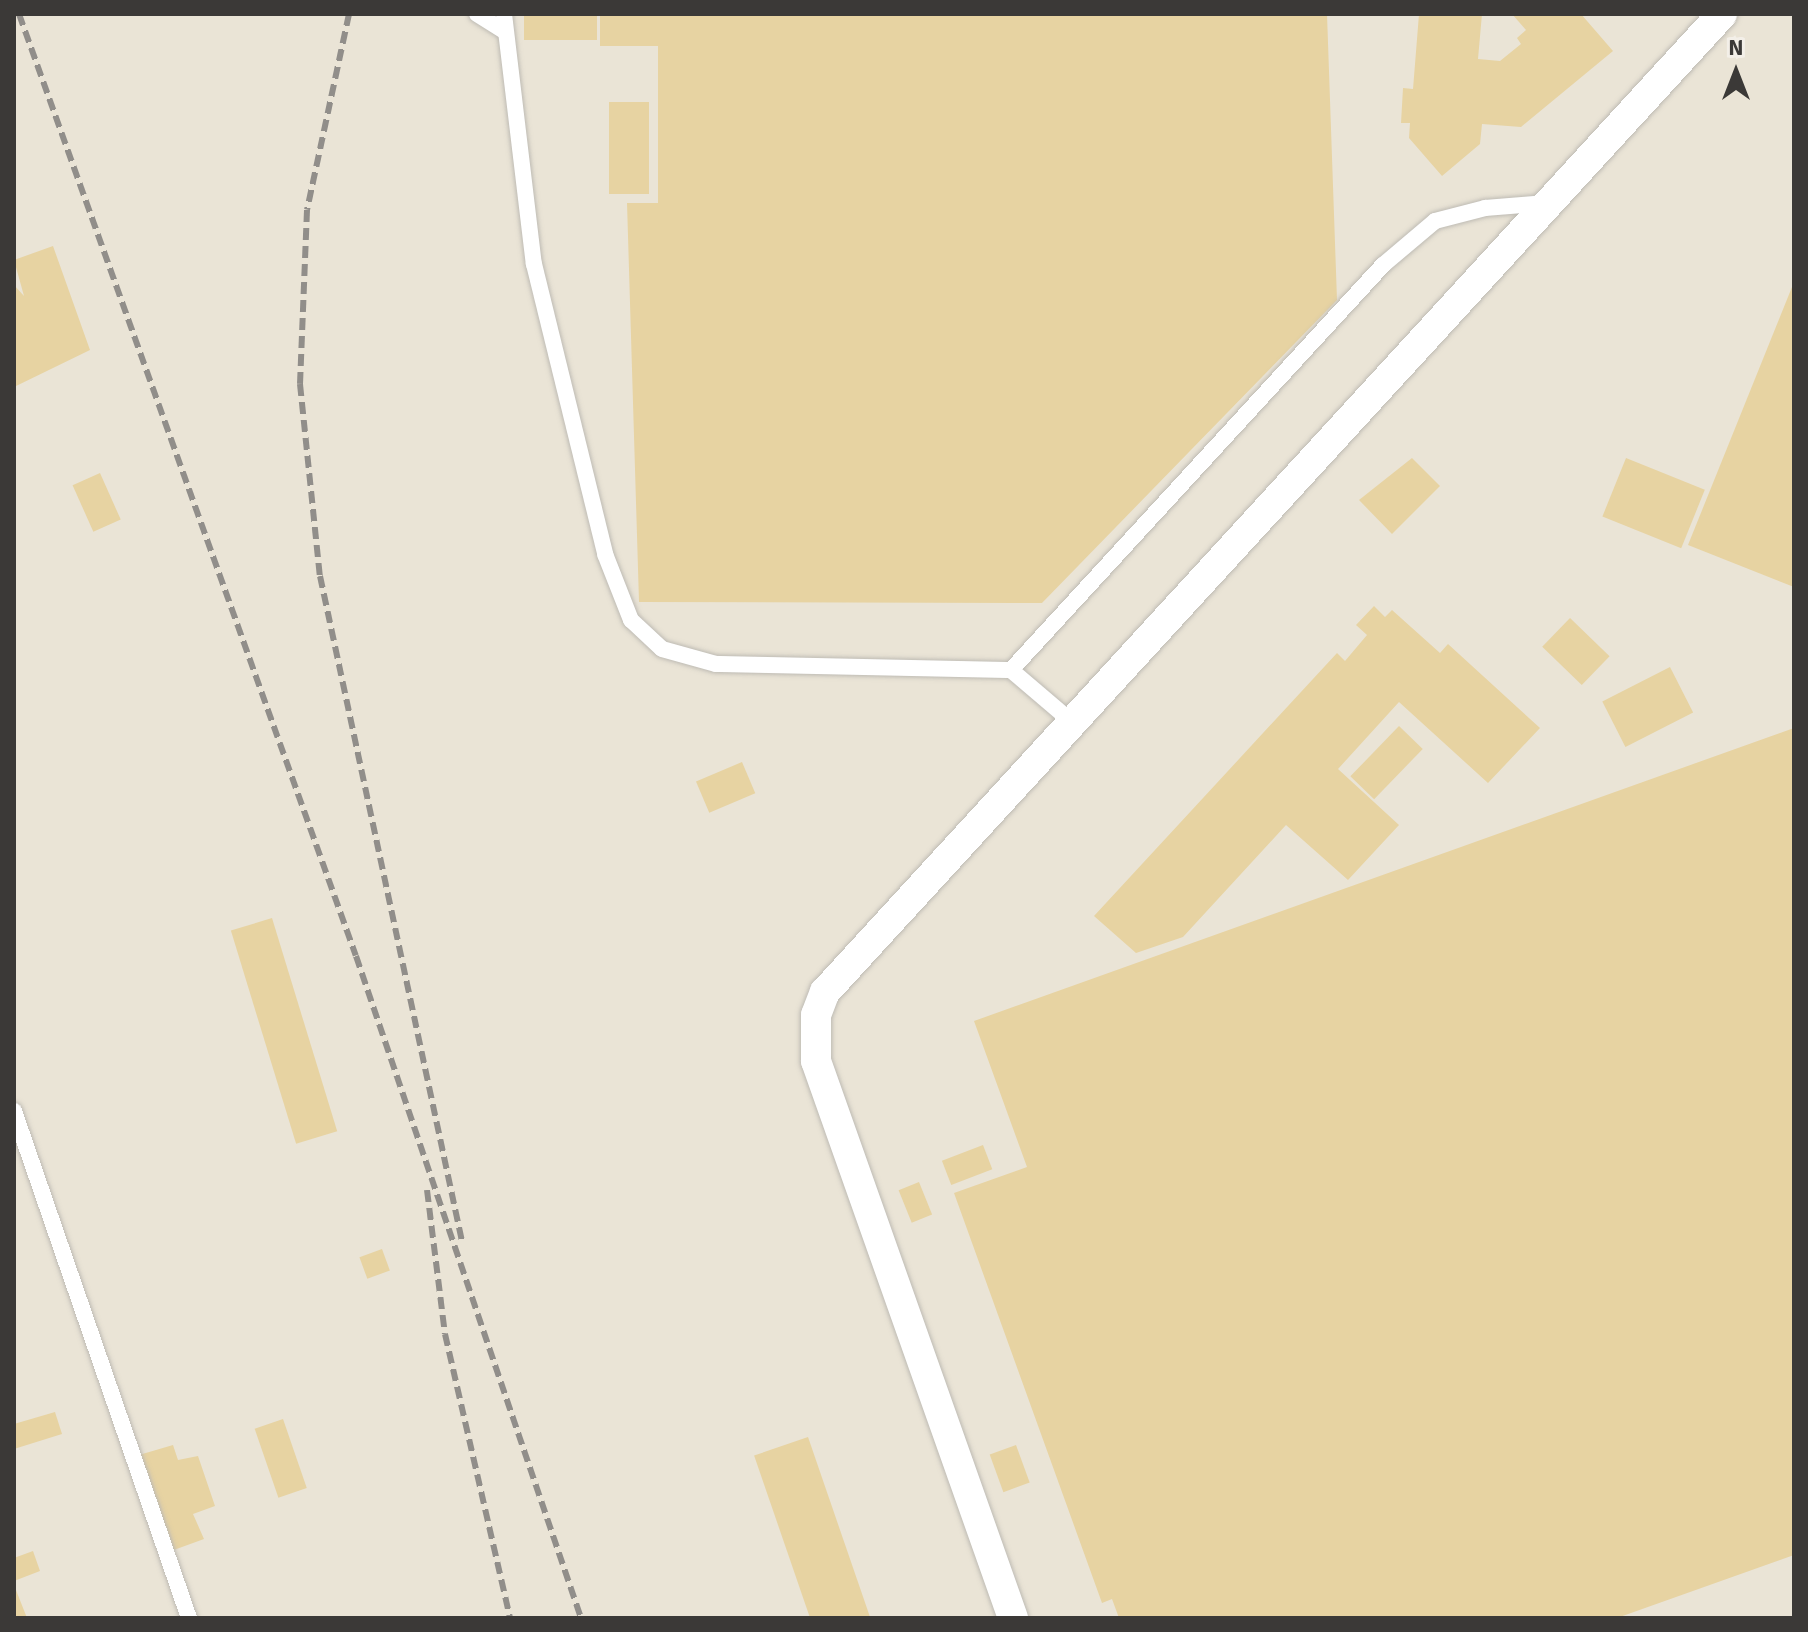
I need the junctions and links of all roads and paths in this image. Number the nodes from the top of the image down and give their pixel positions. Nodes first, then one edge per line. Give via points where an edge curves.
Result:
1 (477, 14) edge
2 (1722, 14) edge
3 (503, 22) edge
4 (1549, 203) junction
5 (1011, 670) junction
6 (1073, 723) junction
7 (14, 1111) edge
8 (189, 1618) edge
9 (1013, 1618) edge

1 - 3 lane
2 - 4 street
3 - 5 lane via 534,264 605,554 631,620 662,649 716,664
4 - 5 lane via 1485,208 1435,221 1383,265
4 - 6 street
5 - 6 lane
6 - 9 street via 825,992 813,1035 816,1061
7 - 8 lane

